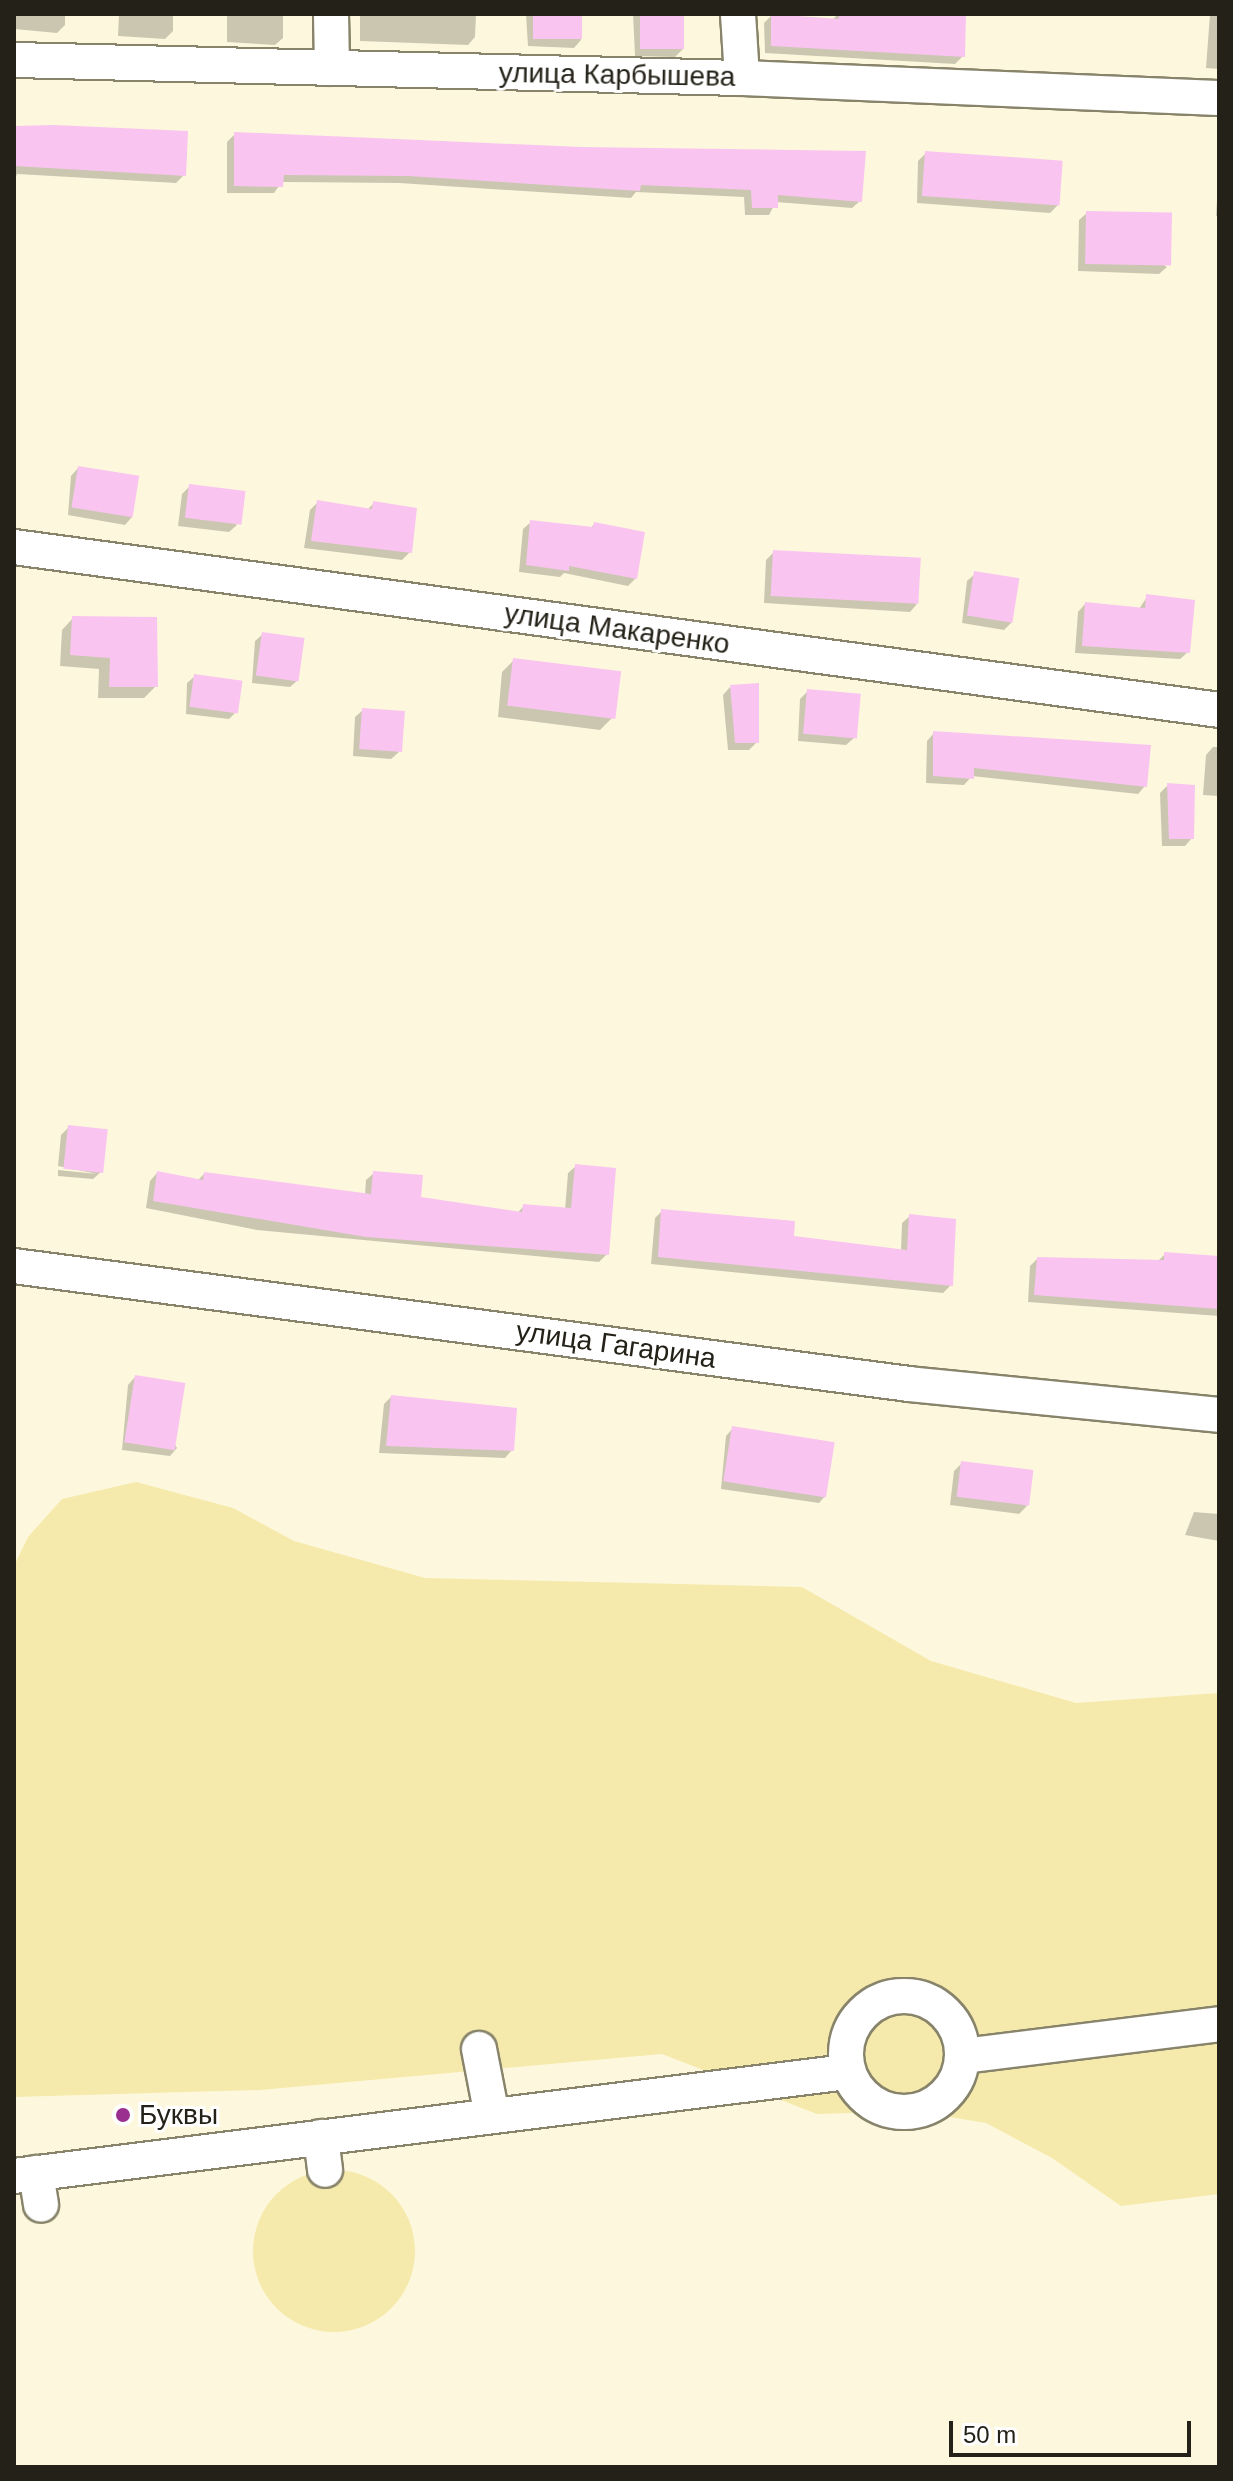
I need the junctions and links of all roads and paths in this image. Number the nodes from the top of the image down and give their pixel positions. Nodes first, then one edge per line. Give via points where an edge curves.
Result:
1 (331, 14) edge
2 (738, 14) edge
3 (14, 60) edge
4 (332, 68) junction
5 (742, 78) junction
6 (1219, 98) edge
7 (14, 547) edge
8 (1219, 710) edge
9 (14, 1266) edge
10 (1219, 1415) edge
11 (1219, 2024) edge
12 (479, 2049) dead end
13 (963, 2056) junction
14 (847, 2072) junction
15 (492, 2116) junction
16 (30, 2185) edge

1 - 4 street
2 - 5 street
3 - 4 street, улица Карбышева
4 - 5 street, улица Карбышева
5 - 6 street, улица Карбышева
7 - 8 street, улица Макаренко
9 - 10 street, улица Гагарина via 909,1384
11 - 13 street
12 - 15 street
13 - 14 street via 958,2078 946,2096 906,2113 885,2110 861,2095
13 - 14 street via 957,2028 938,2006 911,1996 882,1999 858,2016 846,2042
14 - 15 street
15 - 16 street via 323,2154

